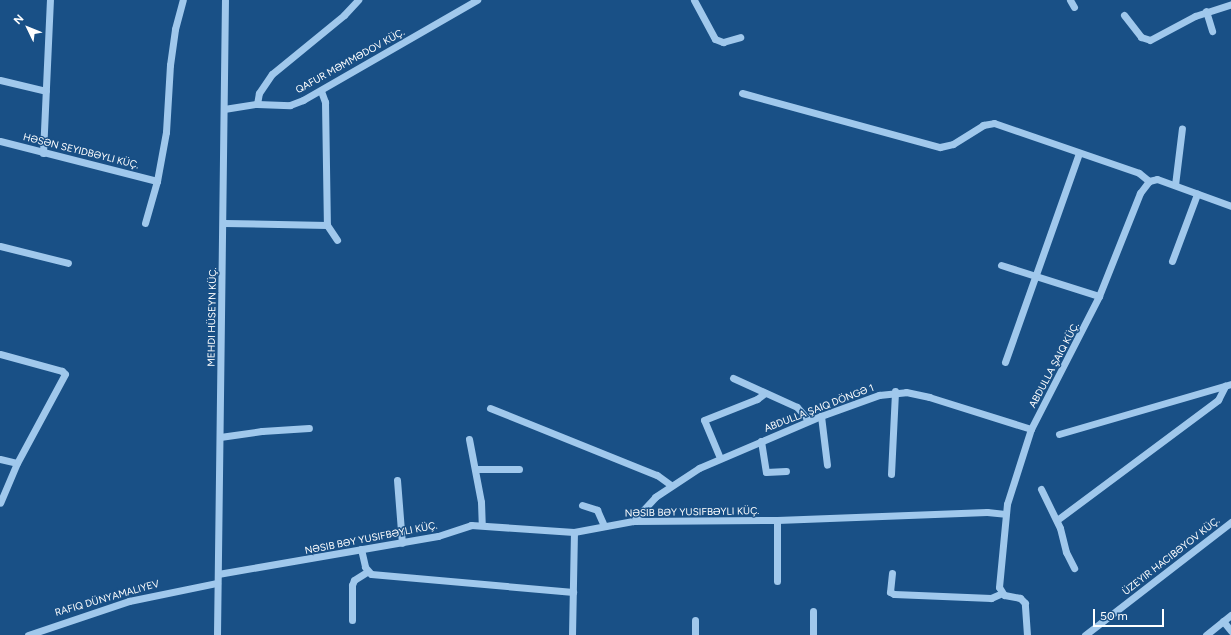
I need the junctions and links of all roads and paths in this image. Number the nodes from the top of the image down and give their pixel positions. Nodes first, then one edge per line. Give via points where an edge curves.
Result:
1 (50, 0) edge
2 (183, 0) edge
3 (225, 0) edge
4 (358, 0) edge
5 (477, 0) edge
6 (694, 0) edge
7 (1070, 0) edge
8 (1231, 4) edge
9 (1074, 7) dead end
10 (1206, 11) junction
11 (1124, 15) dead end
12 (1212, 31) dead end
13 (740, 37) dead end
14 (0, 80) edge
15 (46, 91) junction
16 (321, 92) junction
17 (742, 93) dead end
18 (257, 104) junction
19 (224, 110) junction
20 (1182, 128) dead end
21 (0, 141) edge
22 (43, 153) junction
23 (1079, 153) junction
24 (157, 181) junction
25 (1149, 181) junction
26 (1175, 186) junction
27 (1197, 194) junction
28 (1231, 206) edge
29 (145, 223) dead end
30 (224, 223) junction
31 (328, 225) junction
32 (337, 240) dead end
33 (0, 246) edge
34 (1172, 261) dead end
35 (68, 263) dead end
36 (1001, 265) dead end
37 (1036, 276) junction
38 (1099, 296) junction
39 (0, 354) edge
40 (1005, 362) dead end
41 (733, 378) dead end
42 (1228, 385) edge
43 (895, 391) junction
44 (766, 393) junction
45 (490, 408) dead end
46 (821, 416) junction
47 (809, 421) junction
48 (309, 428) dead end
49 (1031, 429) junction
50 (1059, 434) dead end
51 (220, 437) junction
52 (469, 439) dead end
53 (761, 441) junction
54 (720, 458) junction
55 (0, 459) edge
56 (17, 463) junction
57 (827, 465) dead end
58 (476, 470) junction
59 (519, 470) dead end
60 (786, 471) dead end
61 (891, 474) dead end
62 (398, 480) dead end
63 (671, 485) junction
64 (1042, 489) dead end
65 (0, 503) edge
66 (582, 505) dead end
67 (1005, 514) junction
68 (778, 520) junction
69 (1057, 520) junction
70 (632, 521) junction
71 (1231, 522) edge
72 (482, 525) junction
73 (604, 526) junction
74 (574, 532) junction
75 (402, 543) junction
76 (361, 549) junction
77 (1074, 568) dead end
78 (367, 572) junction
79 (892, 573) dead end
80 (218, 574) junction
81 (777, 581) dead end
82 (217, 583) junction
83 (573, 592) junction
84 (1002, 593) junction
85 (813, 611) dead end
86 (1231, 615) edge
87 (352, 620) dead end
88 (695, 620) dead end
89 (1223, 621) junction
90 (1231, 631) edge
91 (28, 635) edge
92 (217, 635) edge
93 (572, 635) edge
94 (695, 635) edge
95 (813, 635) edge
96 (1027, 635) edge
97 (1085, 635) edge
98 (1206, 635) edge

1 - 15 street
2 - 24 street via 175,29 166,132
3 - 19 street, MEHDI HÜSEYN KÜÇ.
4 - 18 street via 272,74 259,93
5 - 16 street, QAFUR MƏMMƏDOV KÜÇ.
6 - 13 street via 715,39 723,42
7 - 9 street
8 - 10 street
10 - 11 street via 1145,40
10 - 12 street
14 - 15 street
15 - 22 street
16 - 18 street, QAFUR MƏMMƏDOV KÜÇ. via 290,105
16 - 31 street via 325,102
17 - 23 street via 940,147 953,144 990,122
18 - 19 street, QAFUR MƏMMƏDOV KÜÇ.
19 - 30 street, MEHDI HÜSEYN KÜÇ.
20 - 26 street
21 - 22 street, HƏSƏN SEYIDBƏYLI KÜÇ.
22 - 24 street, HƏSƏN SEYIDBƏYLI KÜÇ.
23 - 25 street via 1139,173
23 - 37 street
24 - 29 street
25 - 26 street via 1157,179
25 - 38 street, ABDULLA ŞAIQ KÜÇ. via 1140,193
26 - 27 street
27 - 28 street
27 - 34 street
30 - 31 street
30 - 51 street, MEHDI HÜSEYN KÜÇ.
31 - 32 street
33 - 35 street
36 - 37 street
37 - 38 street
37 - 40 street
38 - 49 street, ABDULLA ŞAIQ KÜÇ.
39 - 56 street via 62,370 64,378
41 - 44 street
42 - 50 street
42 - 69 street via 1212,405
43 - 46 street, ABDULLA ŞAIQ DÖNGƏ 1
43 - 49 street, ABDULLA ŞAIQ DÖNGƏ 1 via 929,397
43 - 61 street
44 - 47 street via 797,407
44 - 54 street via 704,420
45 - 63 street via 657,475
46 - 47 street, ABDULLA ŞAIQ DÖNGƏ 1
46 - 57 street
47 - 53 street, ABDULLA ŞAIQ DÖNGƏ 1
48 - 51 street
49 - 67 street, ABDULLA ŞAIQ KÜÇ.
51 - 80 street, MEHDI HÜSEYN KÜÇ.
52 - 58 street
53 - 54 street, ABDULLA ŞAIQ DÖNGƏ 1
53 - 60 street via 766,472
54 - 63 street, ABDULLA ŞAIQ DÖNGƏ 1
55 - 56 street
56 - 65 street
58 - 59 street
58 - 72 street
62 - 75 street
63 - 70 street, ABDULLA ŞAIQ DÖNGƏ 1 via 643,507
64 - 69 street
66 - 73 street via 597,510
67 - 68 street, NƏSIB BƏY YUSIFBƏYLI KÜÇ. via 986,512
67 - 84 street, ABDULLA ŞAIQ KÜÇ. via 999,587
68 - 70 street, NƏSIB BƏY YUSIFBƏYLI KÜÇ.
68 - 81 street
69 - 77 street
70 - 73 street, NƏSIB BƏY YUSIFBƏYLI KÜÇ.
71 - 97 street
72 - 74 street, NƏSIB BƏY YUSIFBƏYLI KÜÇ.
72 - 75 street, NƏSIB BƏY YUSIFBƏYLI KÜÇ.
73 - 74 street, NƏSIB BƏY YUSIFBƏYLI KÜÇ.
74 - 83 street
75 - 76 street, NƏSIB BƏY YUSIFBƏYLI KÜÇ.
76 - 78 street
76 - 80 street, NƏSIB BƏY YUSIFBƏYLI KÜÇ.
78 - 83 street
78 - 87 street via 354,580 352,585
79 - 84 street via 890,592 894,594 991,598
80 - 82 street, MEHDI HÜSEYN KÜÇ.
82 - 91 street via 129,601 48,626
82 - 92 street, MEHDI HÜSEYN KÜÇ.
83 - 93 street
84 - 96 street via 1020,598 1025,603
85 - 95 street
86 - 89 street
88 - 94 street
89 - 90 street
89 - 98 street

